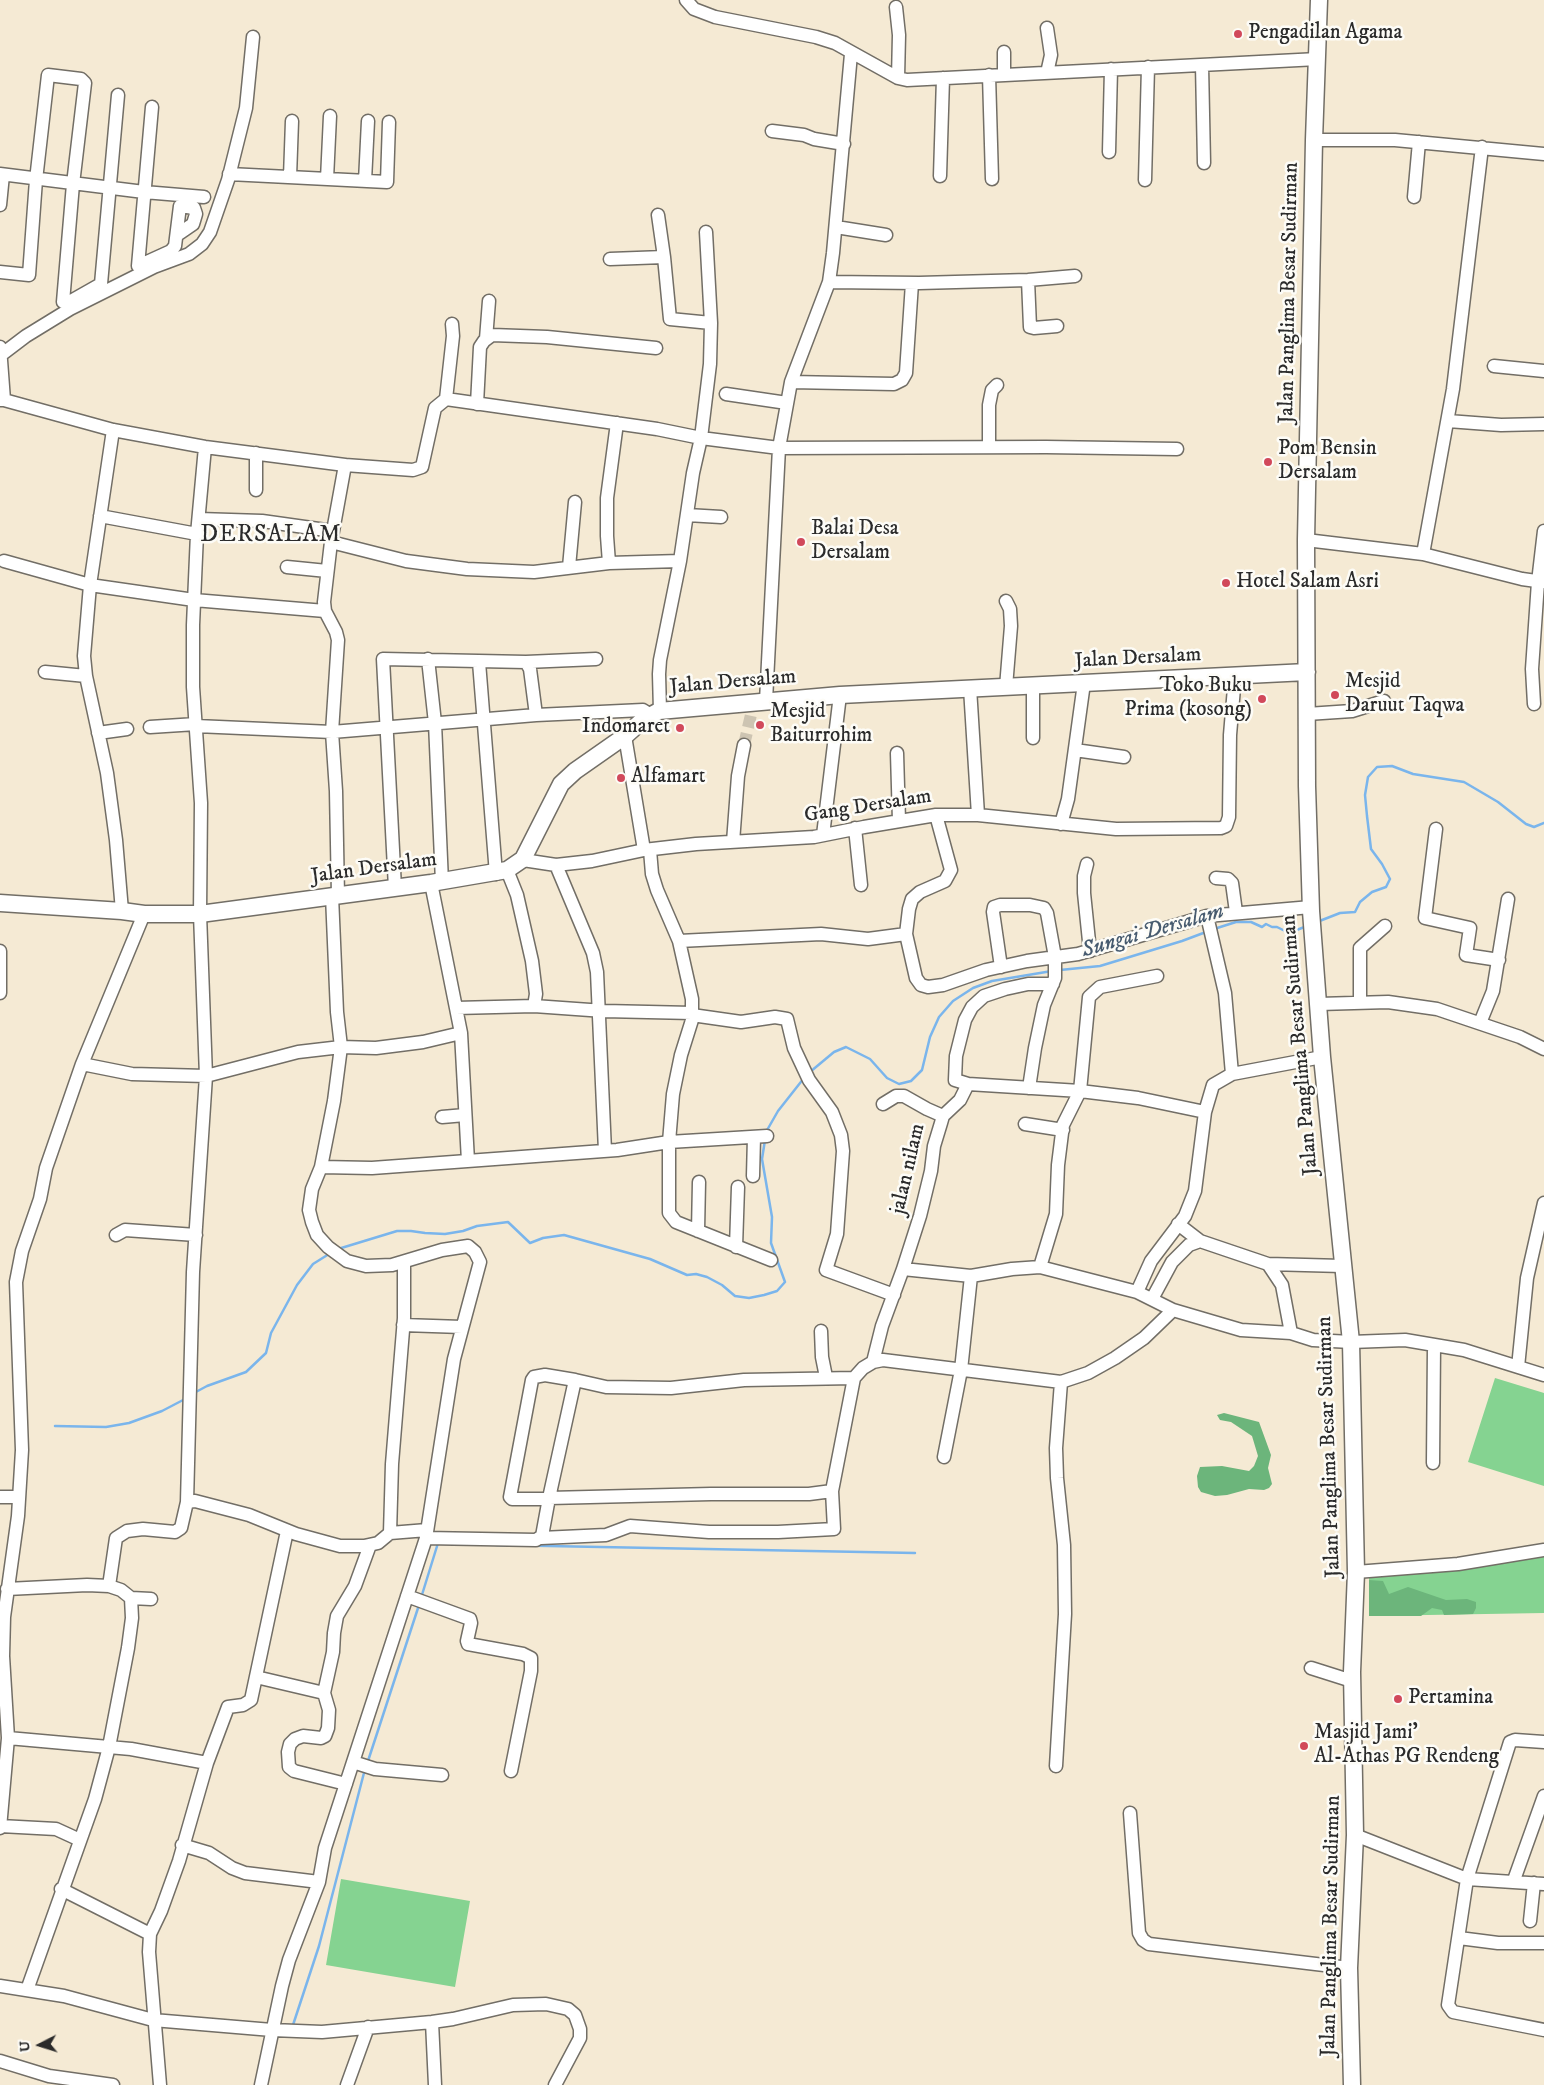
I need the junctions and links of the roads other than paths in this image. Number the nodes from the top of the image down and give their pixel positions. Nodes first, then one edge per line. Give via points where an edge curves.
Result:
1 (686, 0) edge
2 (1319, 0) edge
3 (896, 7) dead end
4 (1047, 28) dead end
5 (252, 37) dead end
6 (1004, 52) dead end
7 (851, 54) junction
8 (1318, 59) junction
9 (1202, 65) junction
10 (1148, 67) junction
11 (1111, 69) junction
12 (1046, 72) junction
13 (989, 75) junction
14 (1004, 75) junction
15 (898, 78) junction
16 (943, 78) junction
17 (118, 95) dead end
18 (152, 107) dead end
19 (330, 116) dead end
20 (292, 121) dead end
21 (368, 121) dead end
22 (389, 122) dead end
23 (772, 131) dead end
24 (1314, 140) junction
25 (1419, 142) junction
26 (844, 144) junction
27 (1482, 147) junction
28 (1110, 152) dead end
29 (1544, 154) edge
30 (1204, 163) dead end
31 (2, 174) edge
32 (229, 174) junction
33 (940, 176) dead end
34 (290, 177) junction
35 (992, 178) dead end
36 (327, 179) junction
37 (36, 180) junction
38 (1145, 180) dead end
39 (365, 181) junction
40 (73, 184) junction
41 (108, 188) junction
42 (144, 192) junction
43 (204, 197) dead end
44 (1414, 197) dead end
45 (0, 205) edge
46 (658, 215) dead end
47 (836, 227) junction
48 (706, 232) dead end
49 (177, 235) dead end
50 (886, 235) dead end
51 (664, 257) junction
52 (610, 259) dead end
53 (138, 266) junction
54 (0, 272) edge
55 (1075, 276) dead end
56 (1028, 280) junction
57 (829, 282) junction
58 (912, 283) junction
59 (101, 284) junction
60 (489, 301) dead end
61 (452, 324) dead end
62 (711, 324) junction
63 (1057, 326) dead end
64 (486, 339) junction
65 (656, 348) dead end
66 (1, 351) edge
67 (1494, 366) dead end
68 (1544, 371) edge
69 (791, 382) junction
70 (997, 385) dead end
71 (726, 394) dead end
72 (446, 399) junction
73 (2, 400) edge
74 (787, 403) junction
75 (477, 404) junction
76 (1448, 420) junction
77 (617, 423) junction
78 (1544, 424) edge
79 (113, 430) junction
80 (701, 438) junction
81 (205, 447) junction
82 (989, 447) junction
83 (779, 448) junction
84 (1177, 449) dead end
85 (256, 454) junction
86 (345, 465) junction
87 (256, 490) dead end
88 (575, 502) dead end
89 (687, 515) junction
90 (100, 516) junction
91 (721, 516) dead end
92 (199, 519) junction
93 (1544, 531) edge
94 (197, 534) junction
95 (332, 537) junction
96 (1306, 540) junction
97 (1424, 554) junction
98 (4, 560) dead end
99 (680, 561) junction
100 (609, 563) junction
101 (287, 567) dead end
102 (569, 567) junction
103 (327, 571) junction
104 (1541, 582) edge
105 (90, 585) junction
106 (194, 600) junction
107 (1006, 601) dead end
108 (324, 611) junction
109 (428, 659) junction
110 (596, 659) dead end
111 (480, 662) junction
112 (526, 662) junction
113 (45, 672) dead end
114 (1307, 672) junction
115 (86, 676) junction
116 (1235, 676) junction
117 (1084, 683) junction
118 (1033, 685) junction
119 (1006, 687) junction
120 (970, 688) junction
121 (840, 694) junction
122 (1384, 701) dead end
123 (757, 703) junction
124 (1534, 704) dead end
125 (656, 713) junction
126 (1307, 714) junction
127 (536, 715) junction
128 (483, 718) junction
129 (435, 723) junction
130 (196, 725) junction
131 (150, 727) dead end
132 (386, 727) junction
133 (127, 728) dead end
134 (332, 732) junction
135 (98, 733) junction
136 (625, 736) junction
137 (1033, 738) dead end
138 (744, 745) tunnel mouth
139 (1075, 750) junction
140 (897, 753) dead end
141 (1124, 757) dead end
142 (936, 815) junction
143 (978, 815) junction
144 (899, 821) junction
145 (1061, 824) junction
146 (855, 828) junction
147 (1436, 829) dead end
148 (823, 835) junction
149 (733, 842) junction
150 (647, 850) junction
151 (523, 860) junction
152 (1087, 864) dead end
153 (556, 865) junction
154 (501, 872) junction
155 (1216, 878) dead end
156 (436, 883) junction
157 (861, 885) dead end
158 (395, 888) junction
159 (335, 896) junction
160 (1508, 899) dead end
161 (0, 903) edge
162 (1311, 909) junction
163 (122, 911) junction
164 (1236, 912) junction
165 (144, 914) junction
166 (200, 914) junction
167 (1208, 922) junction
168 (1385, 926) dead end
169 (906, 934) junction
170 (679, 941) junction
171 (0, 951) edge
172 (1090, 951) junction
173 (1499, 960) junction
174 (1001, 967) junction
175 (1055, 971) junction
176 (1157, 976) dead end
177 (0, 993) edge
178 (1360, 1002) junction
179 (1319, 1004) junction
180 (534, 1006) junction
181 (456, 1008) junction
182 (600, 1011) junction
183 (692, 1014) junction
184 (1480, 1023) junction
185 (460, 1033) junction
186 (341, 1047) junction
187 (1544, 1049) edge
188 (1322, 1057) junction
189 (82, 1064) junction
190 (1232, 1074) junction
191 (206, 1076) junction
192 (968, 1084) junction
193 (1029, 1088) junction
194 (1080, 1092) junction
195 (883, 1104) dead end
196 (1205, 1112) junction
197 (465, 1115) junction
198 (943, 1116) junction
199 (442, 1117) dead end
200 (1025, 1124) dead end
201 (1063, 1130) junction
202 (767, 1136) dead end
203 (754, 1137) junction
204 (669, 1142) junction
205 (605, 1151) junction
206 (468, 1161) junction
207 (321, 1167) junction
208 (754, 1176) dead end
209 (699, 1182) dead end
210 (738, 1187) dead end
211 (1544, 1203) edge
212 (1178, 1224) junction
213 (698, 1231) junction
214 (116, 1235) dead end
215 (196, 1235) junction
216 (1200, 1241) junction
217 (736, 1247) junction
218 (770, 1260) dead end
219 (404, 1262) junction
220 (1268, 1264) junction
221 (1342, 1266) junction
222 (1040, 1267) junction
223 (903, 1269) junction
224 (971, 1276) junction
225 (1137, 1292) junction
226 (894, 1295) junction
227 (1152, 1299) junction
228 (1173, 1310) junction
229 (403, 1325) junction
230 (462, 1328) junction
231 (821, 1331) dead end
232 (1291, 1333) junction
233 (1351, 1342) junction
234 (1434, 1346) junction
235 (873, 1362) junction
236 (1518, 1367) junction
237 (961, 1370) junction
238 (1544, 1375) edge
239 (826, 1377) junction
240 (854, 1378) junction
241 (575, 1380) junction
242 (1061, 1382) junction
243 (944, 1458) dead end
244 (1433, 1463) dead end
245 (832, 1491) junction
246 (0, 1497) edge
247 (19, 1497) junction
248 (549, 1498) junction
249 (187, 1502) junction
250 (287, 1531) junction
251 (390, 1533) junction
252 (426, 1534) junction
253 (541, 1538) junction
254 (370, 1544) junction
255 (1544, 1550) edge
256 (1356, 1572) junction
257 (109, 1586) junction
258 (7, 1589) junction
259 (130, 1598) junction
260 (151, 1599) dead end
261 (416, 1599) junction
262 (1, 1640) edge
263 (1311, 1668) dead end
264 (256, 1677) junction
265 (1352, 1681) junction
266 (324, 1693) junction
267 (8, 1738) junction
268 (1544, 1742) edge
269 (109, 1747) junction
270 (207, 1763) junction
271 (361, 1764) junction
272 (1056, 1766) dead end
273 (511, 1771) dead end
274 (442, 1775) dead end
275 (346, 1784) junction
276 (1544, 1796) edge
277 (1130, 1813) dead end
278 (0, 1827) edge
279 (1355, 1835) junction
280 (80, 1840) junction
281 (182, 1845) junction
282 (1467, 1879) junction
283 (1514, 1880) junction
284 (318, 1882) junction
285 (1539, 1883) edge
286 (62, 1889) junction
287 (1530, 1921) dead end
288 (150, 1934) junction
289 (1459, 1938) junction
290 (1544, 1943) edge
291 (1349, 1968) junction
292 (0, 1986) edge
293 (27, 1990) junction
294 (153, 2020) junction
295 (432, 2022) junction
296 (368, 2026) junction
297 (272, 2030) junction
298 (1544, 2030) edge
299 (0, 2061) edge
300 (113, 2085) edge
301 (160, 2085) edge
302 (261, 2085) edge
303 (347, 2085) edge
304 (435, 2085) edge
305 (555, 2085) edge
306 (1352, 2085) edge

1 - 7 street via 694,9 715,17 816,37
2 - 8 main road, Jalan Panglima Besar Sudirman
3 - 15 street
4 - 12 street via 1051,54
5 - 32 street via 246,108
6 - 14 street
7 - 15 street
7 - 26 street
8 - 9 street
8 - 24 main road, Jalan Panglima Besar Sudirman
9 - 10 street
9 - 30 street
10 - 11 street
10 - 38 street
11 - 12 street
11 - 28 street
12 - 14 street
13 - 14 street
13 - 16 street
13 - 35 street
15 - 16 street
16 - 33 street
17 - 41 street
18 - 42 street
19 - 36 street
20 - 34 street
21 - 39 street
22 - 39 street via 387,182
23 - 26 street
24 - 25 street
24 - 96 main road, Jalan Panglima Besar Sudirman
25 - 27 street
25 - 44 street
26 - 47 street
27 - 29 street
27 - 76 street
31 - 37 street
31 - 45 street
32 - 34 street
32 - 66 street via 210,232 202,244 189,254 154,267 70,309
34 - 36 street
36 - 39 street
37 - 40 street
37 - 40 street via 48,74 82,79 85,83
37 - 54 street via 29,275
40 - 41 street
40 - 59 street via 63,302 71,301
41 - 42 street
41 - 59 street
42 - 43 street
42 - 53 street
46 - 51 street
47 - 50 street
47 - 57 street
48 - 62 street
49 - 53 street via 171,251
51 - 52 street
51 - 62 street via 670,318
53 - 59 street
55 - 56 street
56 - 58 street
56 - 63 street via 1030,326
57 - 58 street
57 - 69 street
58 - 69 street via 906,373 902,380 894,384
60 - 64 street
61 - 72 street
62 - 80 street
64 - 65 street via 502,335
64 - 75 street via 480,346
66 - 73 street
67 - 68 street
69 - 74 street
70 - 82 street via 992,390 988,405
71 - 74 street
72 - 75 street
72 - 86 street via 435,408 422,467 413,470
73 - 79 street
74 - 83 street
75 - 77 street
76 - 78 street via 1501,425
76 - 97 street
77 - 80 street
77 - 100 street via 607,498
79 - 81 street
79 - 90 street
80 - 83 street
80 - 89 street
81 - 85 street
81 - 92 street
82 - 83 street
82 - 84 street
83 - 123 street
85 - 86 street
85 - 87 street
86 - 95 street
88 - 102 street
89 - 91 street
89 - 99 street
90 - 94 street
90 - 105 street
92 - 94 street
92 - 95 street via 262,521
93 - 104 street
94 - 106 street
95 - 102 street via 406,561 467,569 534,572
95 - 103 street
96 - 97 street
96 - 114 main road, Jalan Panglima Besar Sudirman
97 - 104 street
98 - 105 street
99 - 100 street
99 - 125 street via 660,667
100 - 102 street
101 - 103 street
103 - 108 street
104 - 124 street via 1532,669
105 - 106 street
105 - 115 street via 84,638
106 - 108 street
106 - 130 street
107 - 119 street via 1011,626
108 - 134 street via 338,640
109 - 111 street
109 - 129 street
109 - 132 street via 383,659
110 - 112 street
111 - 112 street
111 - 128 street
112 - 127 street via 530,669
113 - 115 street
114 - 116 main road, Jalan Dersalam
114 - 126 main road, Jalan Panglima Besar Sudirman
115 - 135 street
116 - 117 main road, Jalan Dersalam
116 - 145 street, Gang Dersalam via 1226,826 1116,829
117 - 118 main road, Jalan Dersalam
117 - 139 street
118 - 119 main road, Jalan Dersalam
118 - 137 street
119 - 120 main road, Jalan Dersalam
120 - 121 main road, Jalan Dersalam
120 - 143 street
121 - 123 main road, Jalan Dersalam
121 - 148 street
122 - 126 street via 1352,710
123 - 125 main road, Jalan Dersalam
125 - 127 street via 643,710
125 - 136 main road, Jalan Dersalam
126 - 162 main road, Jalan Panglima Besar Sudirman
127 - 128 street
128 - 129 street
128 - 154 street
129 - 132 street
129 - 156 street
130 - 131 street
130 - 134 street
130 - 166 street
132 - 134 street
132 - 158 street
133 - 135 street
134 - 159 street via 336,791
135 - 163 street via 107,773
136 - 150 street
136 - 151 main road, Jalan Dersalam via 561,784
138 - 149 street via 737,784
139 - 141 street
139 - 145 street
140 - 144 street
142 - 143 street, Gang Dersalam
142 - 144 street, Gang Dersalam
142 - 169 street via 951,870 945,881 912,899
143 - 145 street, Gang Dersalam
144 - 146 street, Gang Dersalam
146 - 148 street, Gang Dersalam
146 - 157 street
147 - 173 street via 1425,918 1470,928 1466,955
148 - 149 street, Gang Dersalam
149 - 150 street, Gang Dersalam
150 - 153 street, Gang Dersalam
150 - 170 street via 657,890
151 - 153 street, Gang Dersalam
151 - 154 main road, Jalan Dersalam
152 - 172 street via 1084,893
153 - 182 street via 593,953
154 - 156 main road, Jalan Dersalam
154 - 180 street via 517,895 532,961 536,994
155 - 164 street via 1228,879 1232,883
156 - 158 main road, Jalan Dersalam
156 - 181 street
158 - 159 main road, Jalan Dersalam
159 - 166 main road, Jalan Dersalam
159 - 186 street via 336,992
160 - 173 street
161 - 163 main road, Jalan Dersalam
162 - 164 street
162 - 179 main road, Jalan Panglima Besar Sudirman
163 - 165 main road, Jalan Dersalam
164 - 167 street
165 - 166 main road, Jalan Dersalam
165 - 189 street
166 - 191 street
167 - 172 street
167 - 190 street via 1225,993
168 - 178 street via 1360,948
169 - 170 street via 868,938 822,934
169 - 174 street via 916,978 922,985 943,985
170 - 183 street via 689,981
171 - 177 street
172 - 175 street
173 - 184 street via 1493,991
174 - 175 street
174 - 175 street via 994,907 1030,905 1046,910
175 - 192 street via 1028,984 984,996 972,1007 965,1020 956,1056 954,1080
175 - 193 street via 1044,1005
176 - 194 street via 1100,986 1089,997
178 - 179 street
178 - 184 street via 1388,1002 1437,1009
179 - 188 main road, Jalan Panglima Besar Sudirman
180 - 181 street
180 - 182 street
181 - 185 street
182 - 183 street
182 - 205 street
183 - 204 street via 672,1094
183 - 226 street via 741,1022 775,1017 788,1019 794,1048 809,1080 832,1112 841,1135 844,1161 837,1234 826,1270
184 - 187 street
185 - 186 street via 376,1048
185 - 197 street
186 - 191 street via 298,1052
186 - 207 street
188 - 190 street
188 - 221 main road, Jalan Panglima Besar Sudirman
189 - 191 street via 132,1074
189 - 247 street via 46,1168 16,1282 22,1450
190 - 196 street via 1213,1085
191 - 215 street
192 - 193 street
192 - 198 street, jalan nilam via 960,1100
193 - 194 street
194 - 196 street via 1138,1098
194 - 201 street
195 - 198 street via 896,1096 904,1096
196 - 212 street via 1195,1191 1185,1216
197 - 199 street
197 - 206 street
198 - 223 street, jalan nilam via 920,1216
200 - 201 street
201 - 222 street via 1056,1214
202 - 203 street
203 - 204 street
203 - 208 street
204 - 205 street
204 - 213 street via 669,1213 676,1222
205 - 206 street
206 - 207 street via 372,1168
207 - 219 street via 312,1189 309,1210 317,1235 348,1261 366,1266
209 - 213 street
210 - 217 street
211 - 236 street via 1527,1278
212 - 216 street
212 - 225 street via 1151,1261
213 - 217 street
214 - 215 street via 125,1230
215 - 249 street
216 - 220 street
216 - 227 street via 1189,1245 1172,1262
217 - 218 street
219 - 229 street
219 - 230 street via 459,1247 468,1246 475,1252 480,1262
220 - 221 street
220 - 232 street via 1282,1286
221 - 233 main road, Jalan Panglima Besar Sudirman
222 - 224 street
222 - 225 street
223 - 224 street
223 - 226 street, jalan nilam
224 - 237 street
225 - 227 street
226 - 235 street, jalan nilam
227 - 228 street
228 - 232 street via 1241,1330
228 - 242 street via 1144,1338 1115,1358 1088,1373
229 - 230 street
229 - 251 street
230 - 252 street via 454,1359
231 - 239 street
232 - 233 street via 1313,1340
233 - 234 street via 1405,1340
233 - 256 main road, Jalan Panglima Besar Sudirman
234 - 236 street via 1464,1350
234 - 244 street
235 - 237 street via 883,1360
235 - 240 street
236 - 238 street
237 - 242 street
237 - 243 street
239 - 240 street
239 - 241 street via 744,1380 671,1388 606,1387
240 - 245 street
241 - 248 street
241 - 248 street via 546,1375 532,1380 510,1497
242 - 272 street via 1056,1448 1064,1544 1065,1614
245 - 248 street
245 - 253 street via 834,1529 709,1532 630,1526 606,1535
246 - 247 street
247 - 258 street
248 - 253 street
249 - 250 street via 195,1500 248,1515
249 - 257 street via 181,1528 175,1532 143,1529 127,1531 116,1538
250 - 254 street via 340,1546
250 - 264 street
251 - 252 street
251 - 254 street via 378,1543
252 - 253 street
252 - 261 street
254 - 266 street via 355,1586 337,1616
255 - 256 street via 1458,1564
256 - 265 main road, Jalan Panglima Besar Sudirman
257 - 258 street
257 - 259 street
258 - 262 street
259 - 260 street
259 - 269 street via 132,1618 128,1648
261 - 271 street
261 - 273 street via 470,1620 468,1644 531,1658
262 - 267 street
263 - 265 street
264 - 266 street
264 - 270 street via 251,1700 228,1707
265 - 279 main road, Jalan Panglima Besar Sudirman
266 - 275 street via 329,1710 325,1736 295,1739 288,1752 289,1767
267 - 269 street
267 - 278 street
268 - 282 street via 1510,1742
269 - 270 street
269 - 280 street
270 - 281 street
271 - 274 street
271 - 275 street
275 - 284 street via 325,1848
276 - 283 street
277 - 291 street via 1139,1933 1148,1944
278 - 280 street via 56,1830
279 - 282 street
279 - 291 main road, Jalan Panglima Besar Sudirman
280 - 286 street
281 - 284 street via 209,1853 245,1874
281 - 288 street via 179,1862
282 - 283 street
282 - 289 street
283 - 285 street
284 - 297 street via 289,1960
285 - 287 street
286 - 288 street
286 - 293 street
288 - 294 street
289 - 290 street via 1498,1943
289 - 298 street via 1448,2005 1450,2010
291 - 306 main road, Jalan Panglima Besar Sudirman
292 - 293 street
293 - 294 street
294 - 297 street
294 - 301 street
295 - 296 street
295 - 304 street
295 - 305 street via 514,2005 546,2004 568,2009 575,2015 580,2038
296 - 297 street via 322,2032
296 - 303 street
297 - 302 street
299 - 300 street via 49,2076

